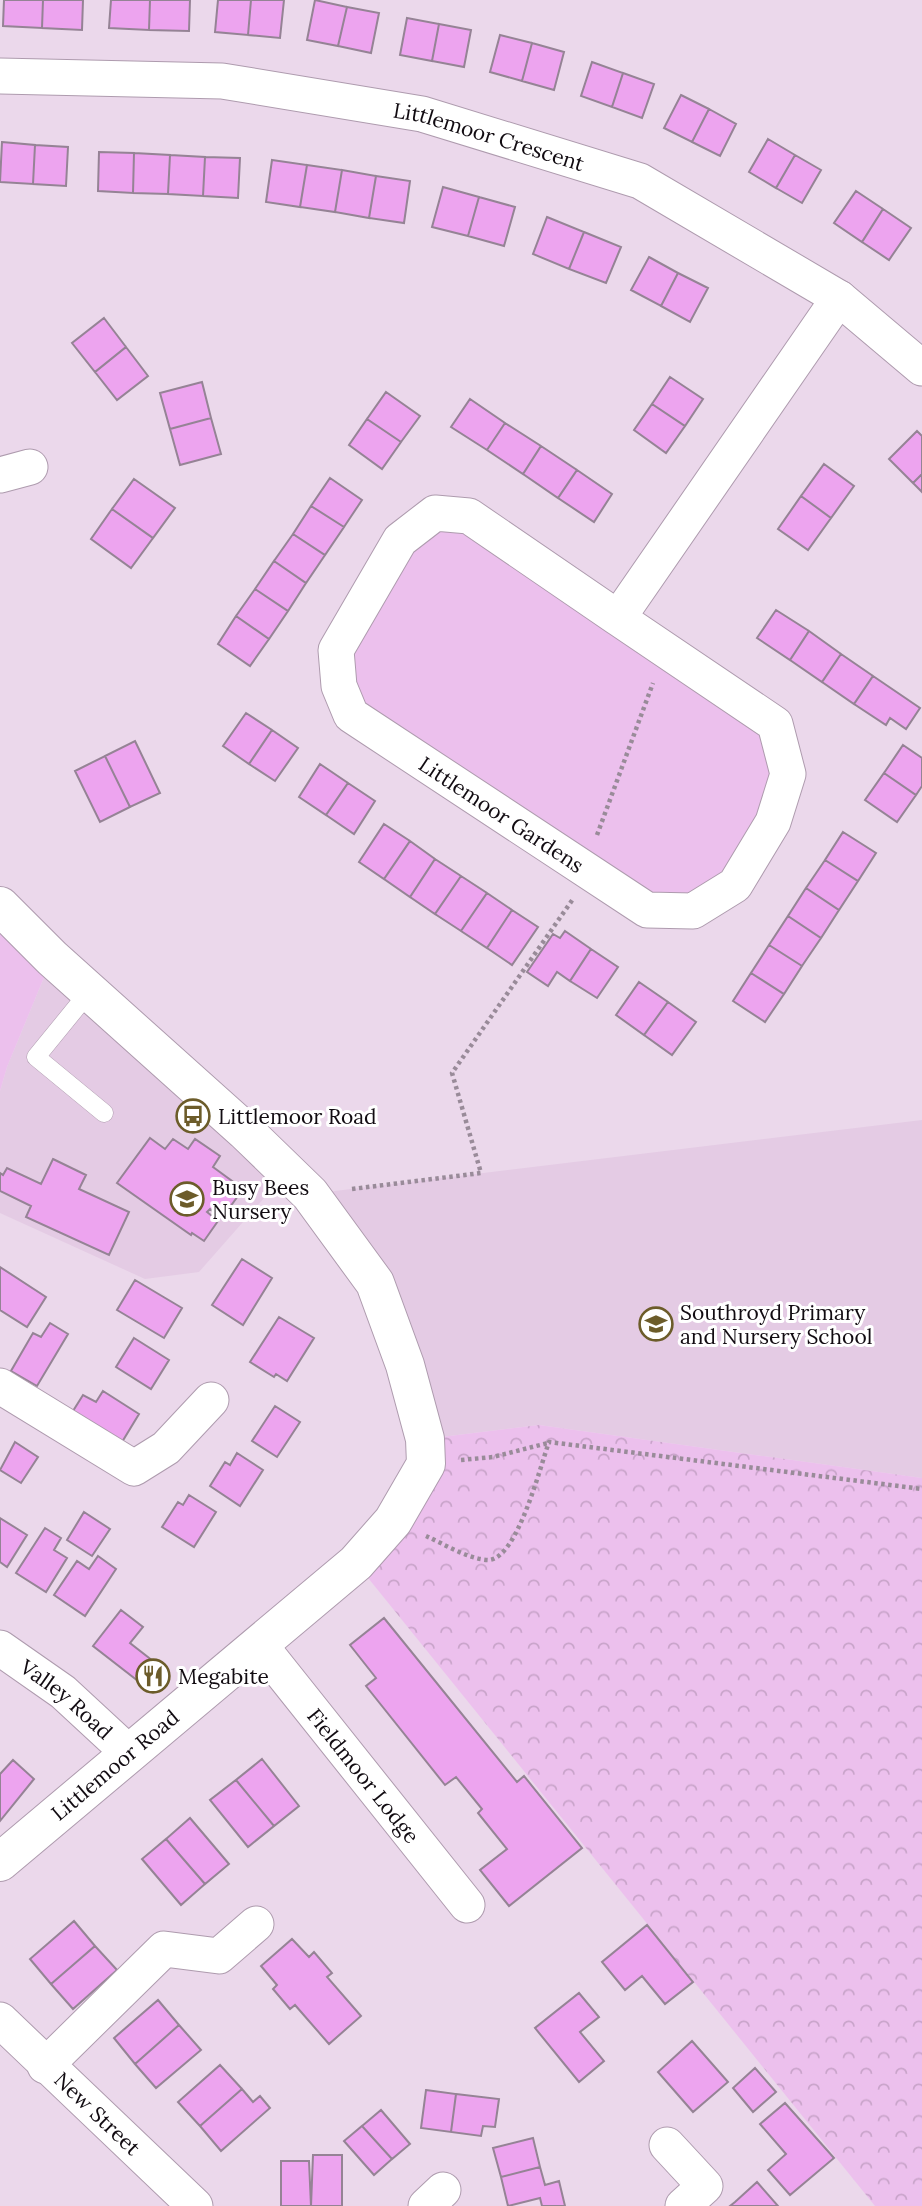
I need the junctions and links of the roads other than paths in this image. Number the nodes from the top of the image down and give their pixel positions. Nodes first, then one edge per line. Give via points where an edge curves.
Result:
1 (0, 76) edge
2 (839, 298) junction
3 (922, 368) edge
4 (618, 618) junction
5 (0, 906) edge
6 (89, 992) junction
7 (104, 1113) dead end
8 (0, 1385) edge
9 (211, 1401) dead end
10 (259, 1644) junction
11 (5, 1661) edge
12 (130, 1754) junction
13 (0, 1862) edge
14 (467, 1905) dead end
15 (256, 1924) dead end
16 (0, 2020) edge
17 (45, 2066) junction
18 (667, 2145) dead end
19 (195, 2206) edge
20 (683, 2206) edge

1 - 2 street, Littlemoor Crescent via 222,81 422,114 640,181
2 - 3 street, Littlemoor Crescent
2 - 4 street
4 - 4 street, Littlemoor Gardens via 469,516 435,513 400,540 336,650 339,686 351,715 647,910 693,911 735,885 773,822 788,774 775,724
5 - 6 street, Littlemoor Road
6 - 7 lane via 36,1057
6 - 10 street, Littlemoor Road via 310,1194 375,1283 405,1365 425,1439 426,1464 393,1521 356,1563
8 - 9 street via 135,1468 166,1448
10 - 12 street, Littlemoor Road
10 - 14 street, Fieldmoor Lodge
11 - 12 street, Valley Road via 64,1692
12 - 13 street, Littlemoor Road
15 - 17 street via 219,1956 164,1949
16 - 17 street, New Street
17 - 19 street, New Street
18 - 20 street via 705,2186

